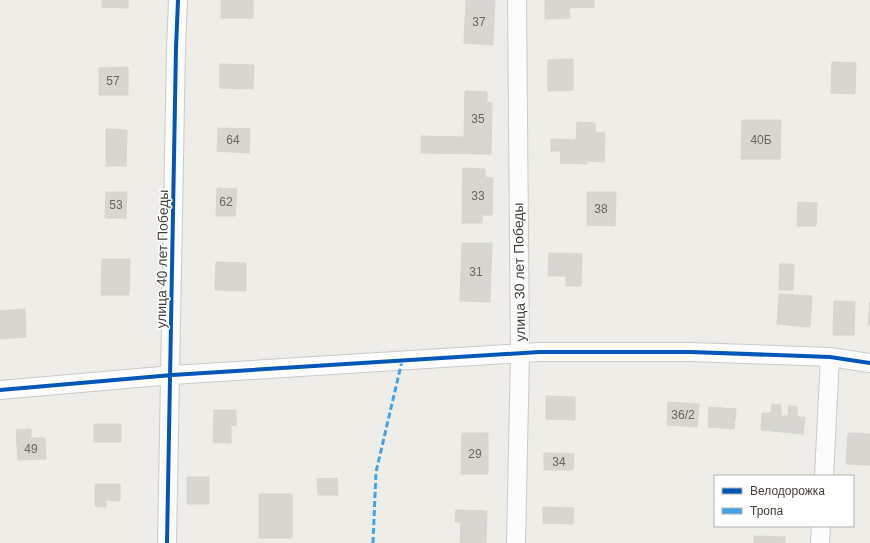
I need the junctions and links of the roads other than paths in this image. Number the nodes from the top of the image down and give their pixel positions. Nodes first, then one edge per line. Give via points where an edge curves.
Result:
1 (178, 0) edge
2 (517, 0) edge
3 (520, 354) junction
4 (830, 357) junction
5 (870, 363) edge
6 (172, 375) junction
7 (0, 390) edge
8 (824, 475) edge
9 (821, 527) edge
10 (167, 543) edge
11 (516, 543) edge
12 (820, 543) edge

1 - 6 street, улица 40 лет Победы
2 - 3 street, улица 30 лет Победы
3 - 4 street via 691,352
3 - 6 street
3 - 11 street, улица 30 лет Победы
4 - 5 street
4 - 8 street
6 - 7 street
6 - 10 street, улица 40 лет Победы
9 - 12 street

